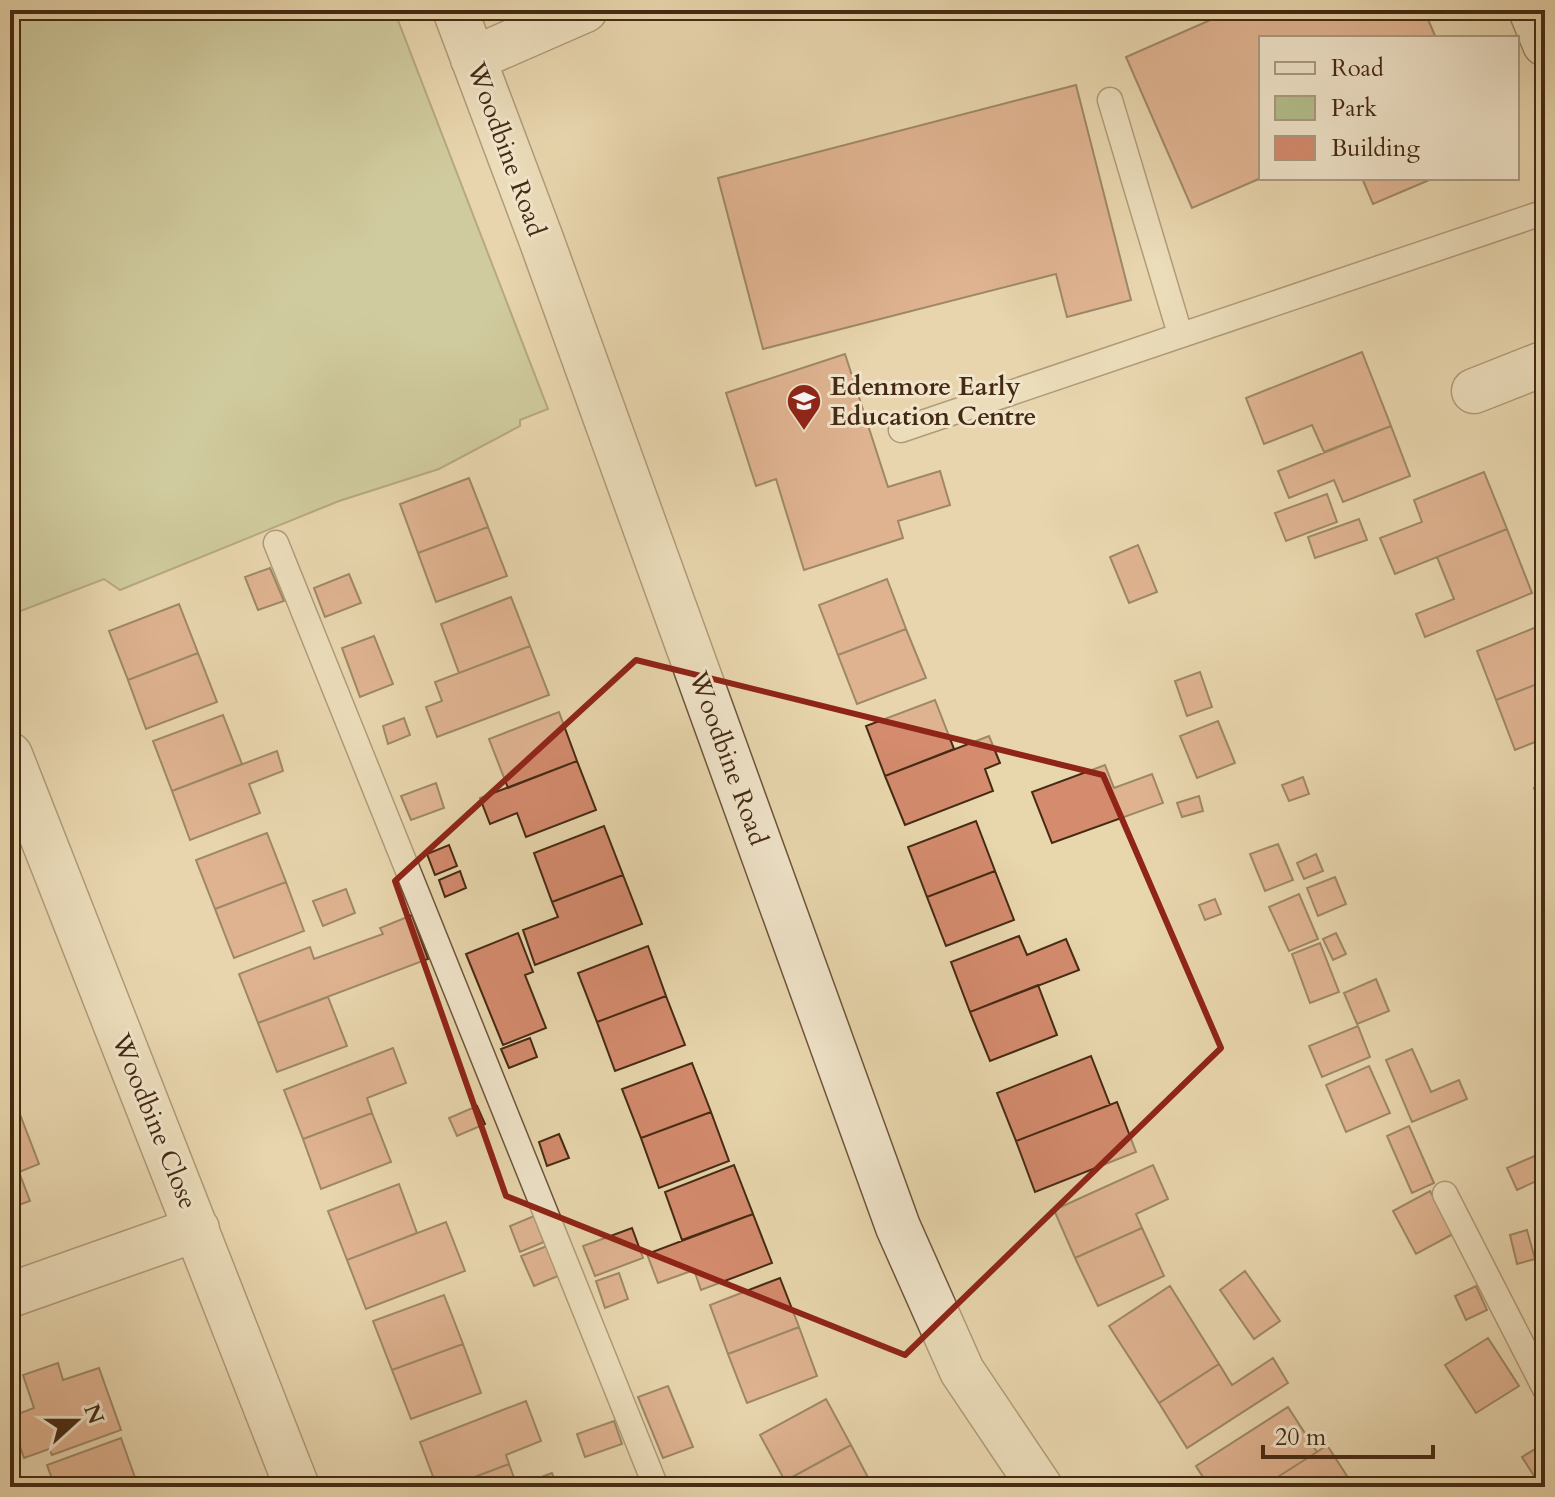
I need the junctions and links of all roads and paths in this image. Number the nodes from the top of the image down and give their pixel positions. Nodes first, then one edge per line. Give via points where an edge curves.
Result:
1 (455, 10) edge
2 (585, 10) edge
3 (1531, 10) edge
4 (1545, 44) edge
5 (473, 59) junction
6 (1110, 100) dead end
7 (1545, 212) edge
8 (1180, 334) junction
9 (1545, 363) edge
10 (1474, 391) dead end
11 (901, 430) dead end
12 (276, 543) dead end
13 (10, 755) edge
14 (1445, 1194) dead end
15 (197, 1229) junction
16 (10, 1295) edge
17 (1545, 1389) edge
18 (297, 1487) edge
19 (656, 1487) edge
20 (1040, 1487) edge

1 - 5 street, Woodbine Road
2 - 5 street
3 - 4 street
5 - 20 street, Woodbine Road via 898,1227 962,1371
6 - 8 lane
7 - 8 lane
8 - 11 lane
9 - 10 street
12 - 19 lane
13 - 15 street, Woodbine Close
14 - 17 lane
15 - 16 street
15 - 18 street, Woodbine Close

